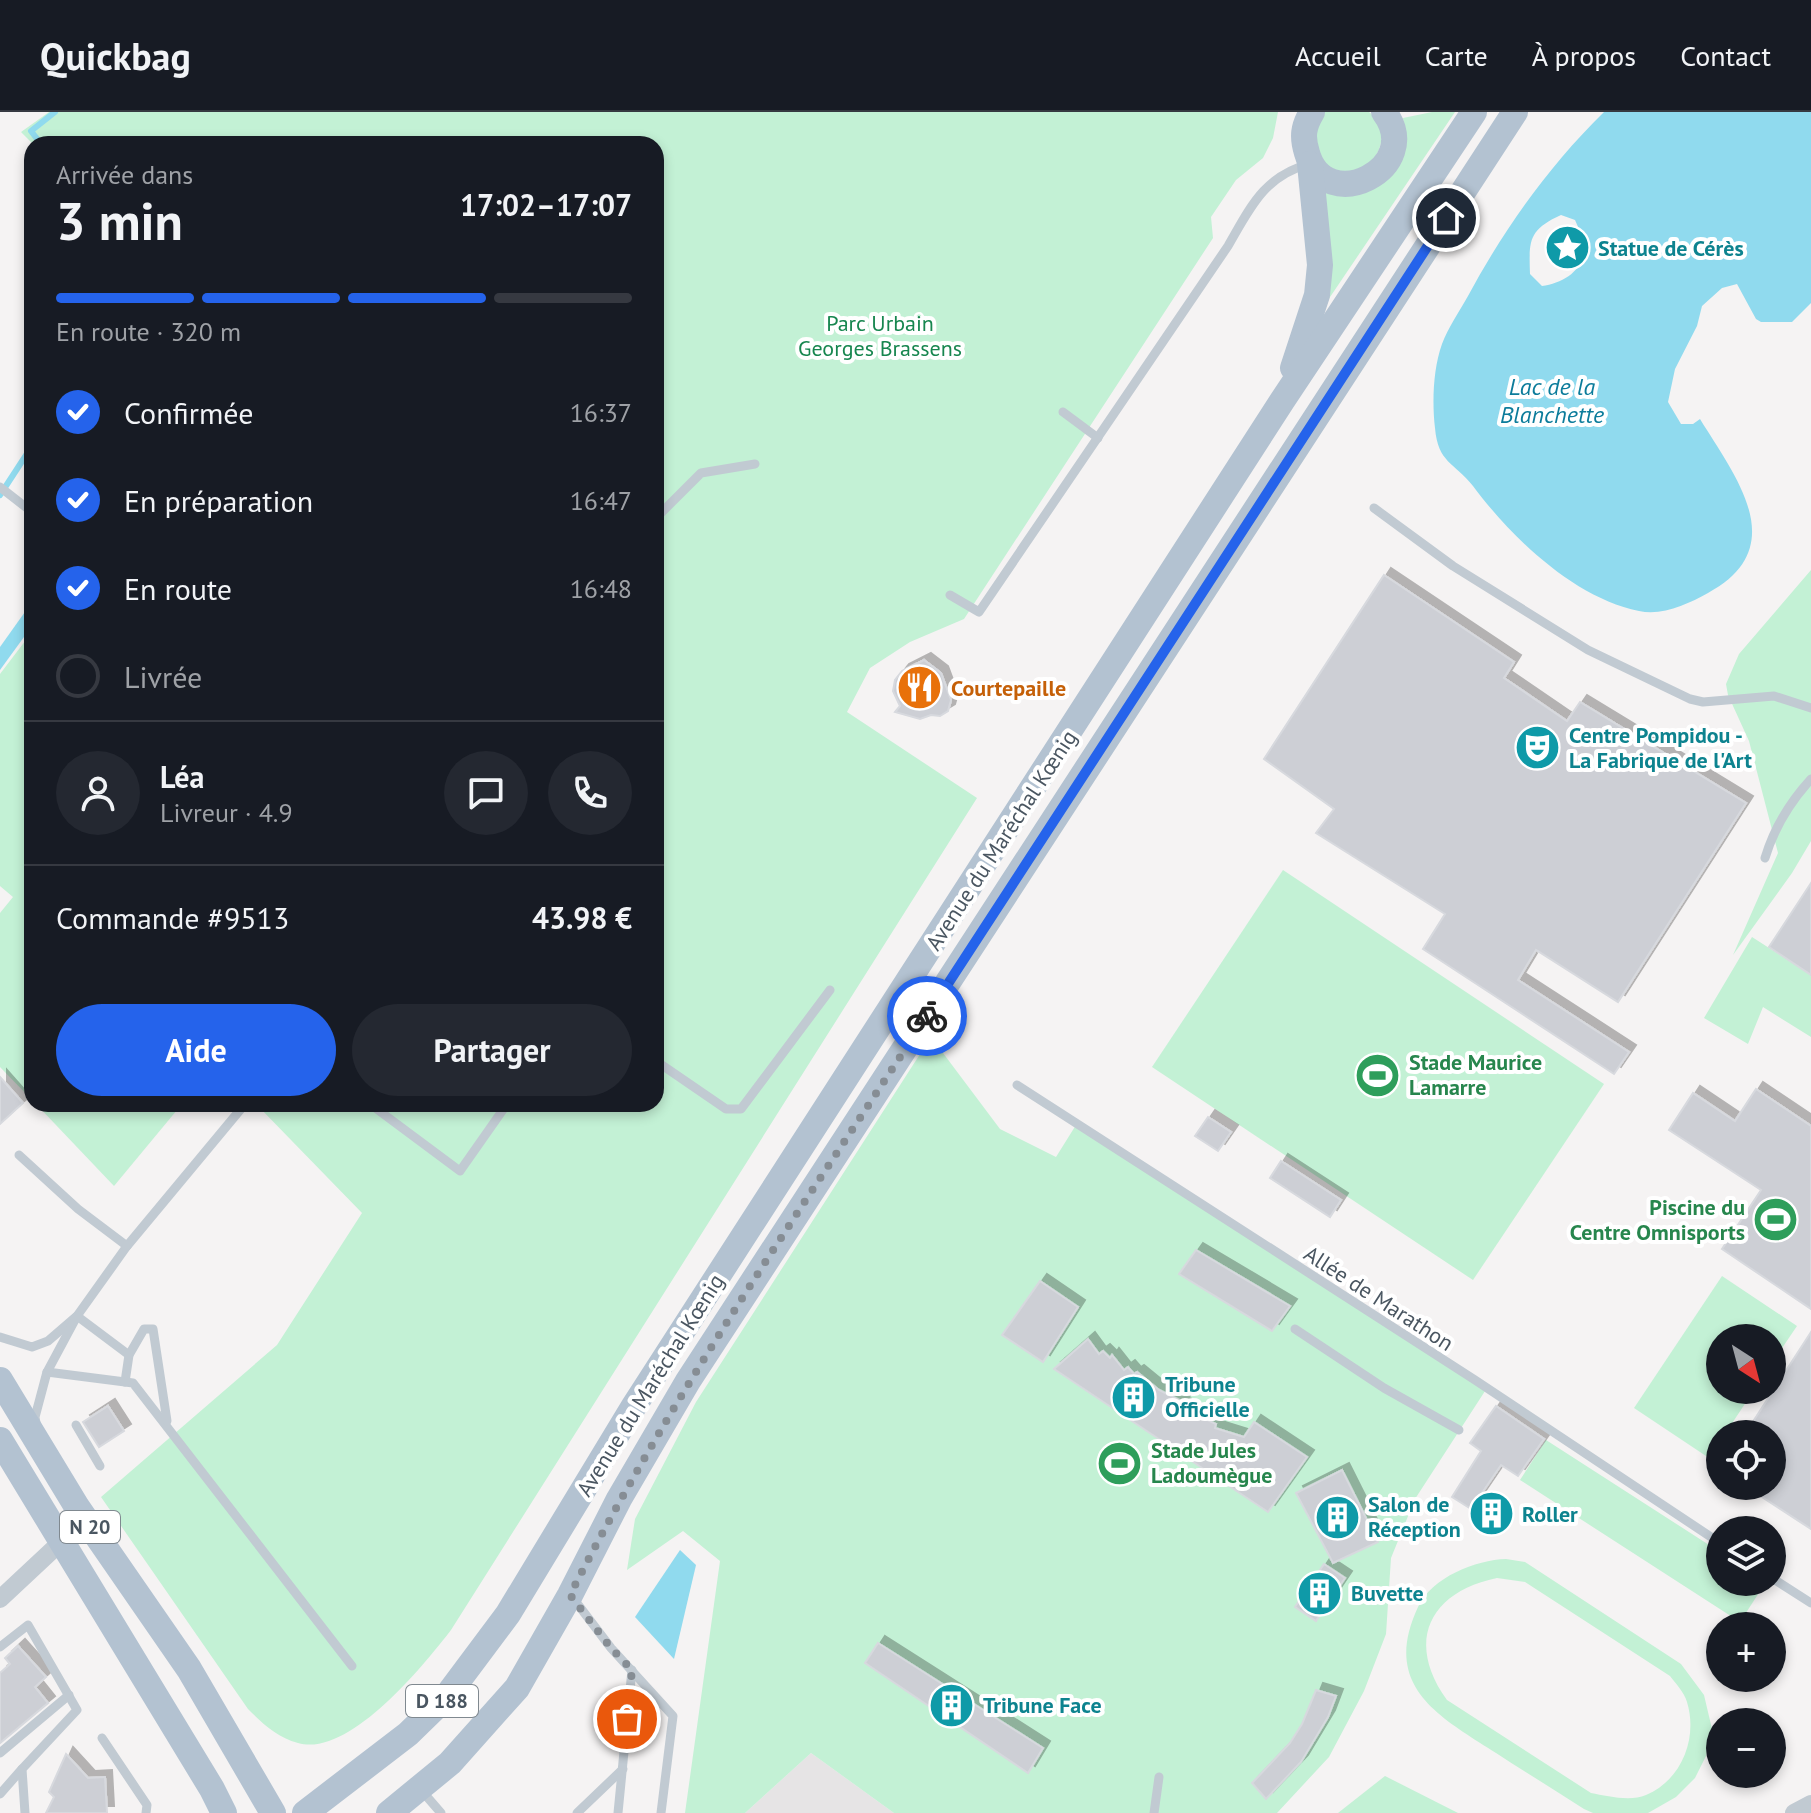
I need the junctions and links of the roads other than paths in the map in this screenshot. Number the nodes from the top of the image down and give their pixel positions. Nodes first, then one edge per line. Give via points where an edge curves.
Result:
1 (1312, 112) edge
2 (1384, 112) edge
3 (1474, 112) edge
4 (1515, 112) edge
5 (1300, 125) edge
6 (1310, 164) junction
7 (1282, 401) junction
8 (1063, 412) dead end
9 (1098, 438) junction
10 (755, 464) dead end
11 (0, 487) edge
12 (24, 506) edge
13 (1374, 508) dead end
14 (664, 510) edge
15 (950, 595) dead end
16 (1811, 708) edge
17 (1811, 779) edge
18 (1765, 858) dead end
19 (830, 990) dead end
20 (664, 1066) edge
21 (1017, 1085) dead end
22 (238, 1112) edge
23 (381, 1112) edge
24 (501, 1112) edge
25 (19, 1155) dead end
26 (127, 1246) junction
27 (77, 1316) junction
28 (1295, 1329) dead end
29 (0, 1337) edge
30 (129, 1355) junction
31 (47, 1372) junction
32 (0, 1380) edge
33 (125, 1382) junction
34 (76, 1425) dead end
35 (167, 1425) junction
36 (1459, 1430) dead end
37 (0, 1440) edge
38 (49, 1461) junction
39 (100, 1466) dead end
40 (1706, 1534) edge
41 (61, 1542) junction
42 (1786, 1587) edge
43 (570, 1595) junction
44 (0, 1599) edge
45 (1811, 1603) edge
46 (0, 1647) edge
47 (352, 1666) dead end
48 (632, 1670) junction
49 (69, 1695) junction
50 (102, 1738) dead end
51 (0, 1753) edge
52 (22, 1769) junction
53 (623, 1769) junction
54 (1159, 1777) dead end
55 (420, 1788) junction
56 (0, 1794) edge
57 (1811, 1804) edge
58 (25, 1813) edge
59 (146, 1813) edge
60 (224, 1813) edge
61 (273, 1813) edge
62 (305, 1813) edge
63 (389, 1813) edge
64 (441, 1813) edge
65 (577, 1813) edge
66 (618, 1813) edge
67 (661, 1813) edge
68 (1154, 1813) edge
69 (1794, 1813) edge

1 - 5 main road
2 - 6 main road via 1393,148 1377,174 1349,185 1320,175
3 - 7 main road, Avenue du Maréchal Kœnig / D 188
4 - 43 main road, Avenue du Maréchal Kœnig / D 188 via 688,1381
5 - 6 main road
6 - 7 main road via 1320,265 1317,295
6 - 9 lane via 1264,188
7 - 62 main road, Avenue du Maréchal Kœnig / D 188 via 634,1406 508,1614 446,1697 408,1734
8 - 9 lane
9 - 15 lane via 979,612
10 - 14 lane via 701,473
11 - 12 lane
13 - 16 lane via 1453,566 1588,650 1690,699 1774,696
17 - 18 lane via 1771,837
19 - 20 lane via 741,1109 726,1109
21 - 40 lane, Allée de Marathon
22 - 26 lane
23 - 24 lane via 460,1171
25 - 26 lane
26 - 27 lane
27 - 29 lane via 48,1341 32,1347
27 - 30 lane
27 - 31 lane
28 - 36 lane
30 - 33 lane
30 - 35 lane via 144,1329 153,1329
31 - 33 lane
31 - 38 lane via 35,1417
32 - 38 main road, N 20
33 - 35 lane via 133,1383
34 - 39 lane
35 - 47 lane
37 - 41 main road, N 20
38 - 61 main road, N 20 via 189,1669
41 - 44 street
41 - 60 main road, N 20
42 - 45 lane
43 - 48 lane
43 - 55 main road, Avenue du Maréchal Kœnig / D 188 via 517,1688 450,1763
46 - 49 lane via 28,1625
48 - 53 lane
48 - 67 lane via 673,1716
49 - 51 lane
49 - 52 lane via 77,1710
50 - 59 lane via 147,1805
52 - 56 lane
52 - 58 lane
53 - 65 lane
53 - 66 lane
54 - 68 lane
55 - 63 main road, Avenue du Maréchal Kœnig / D 188
55 - 64 lane
57 - 69 street

